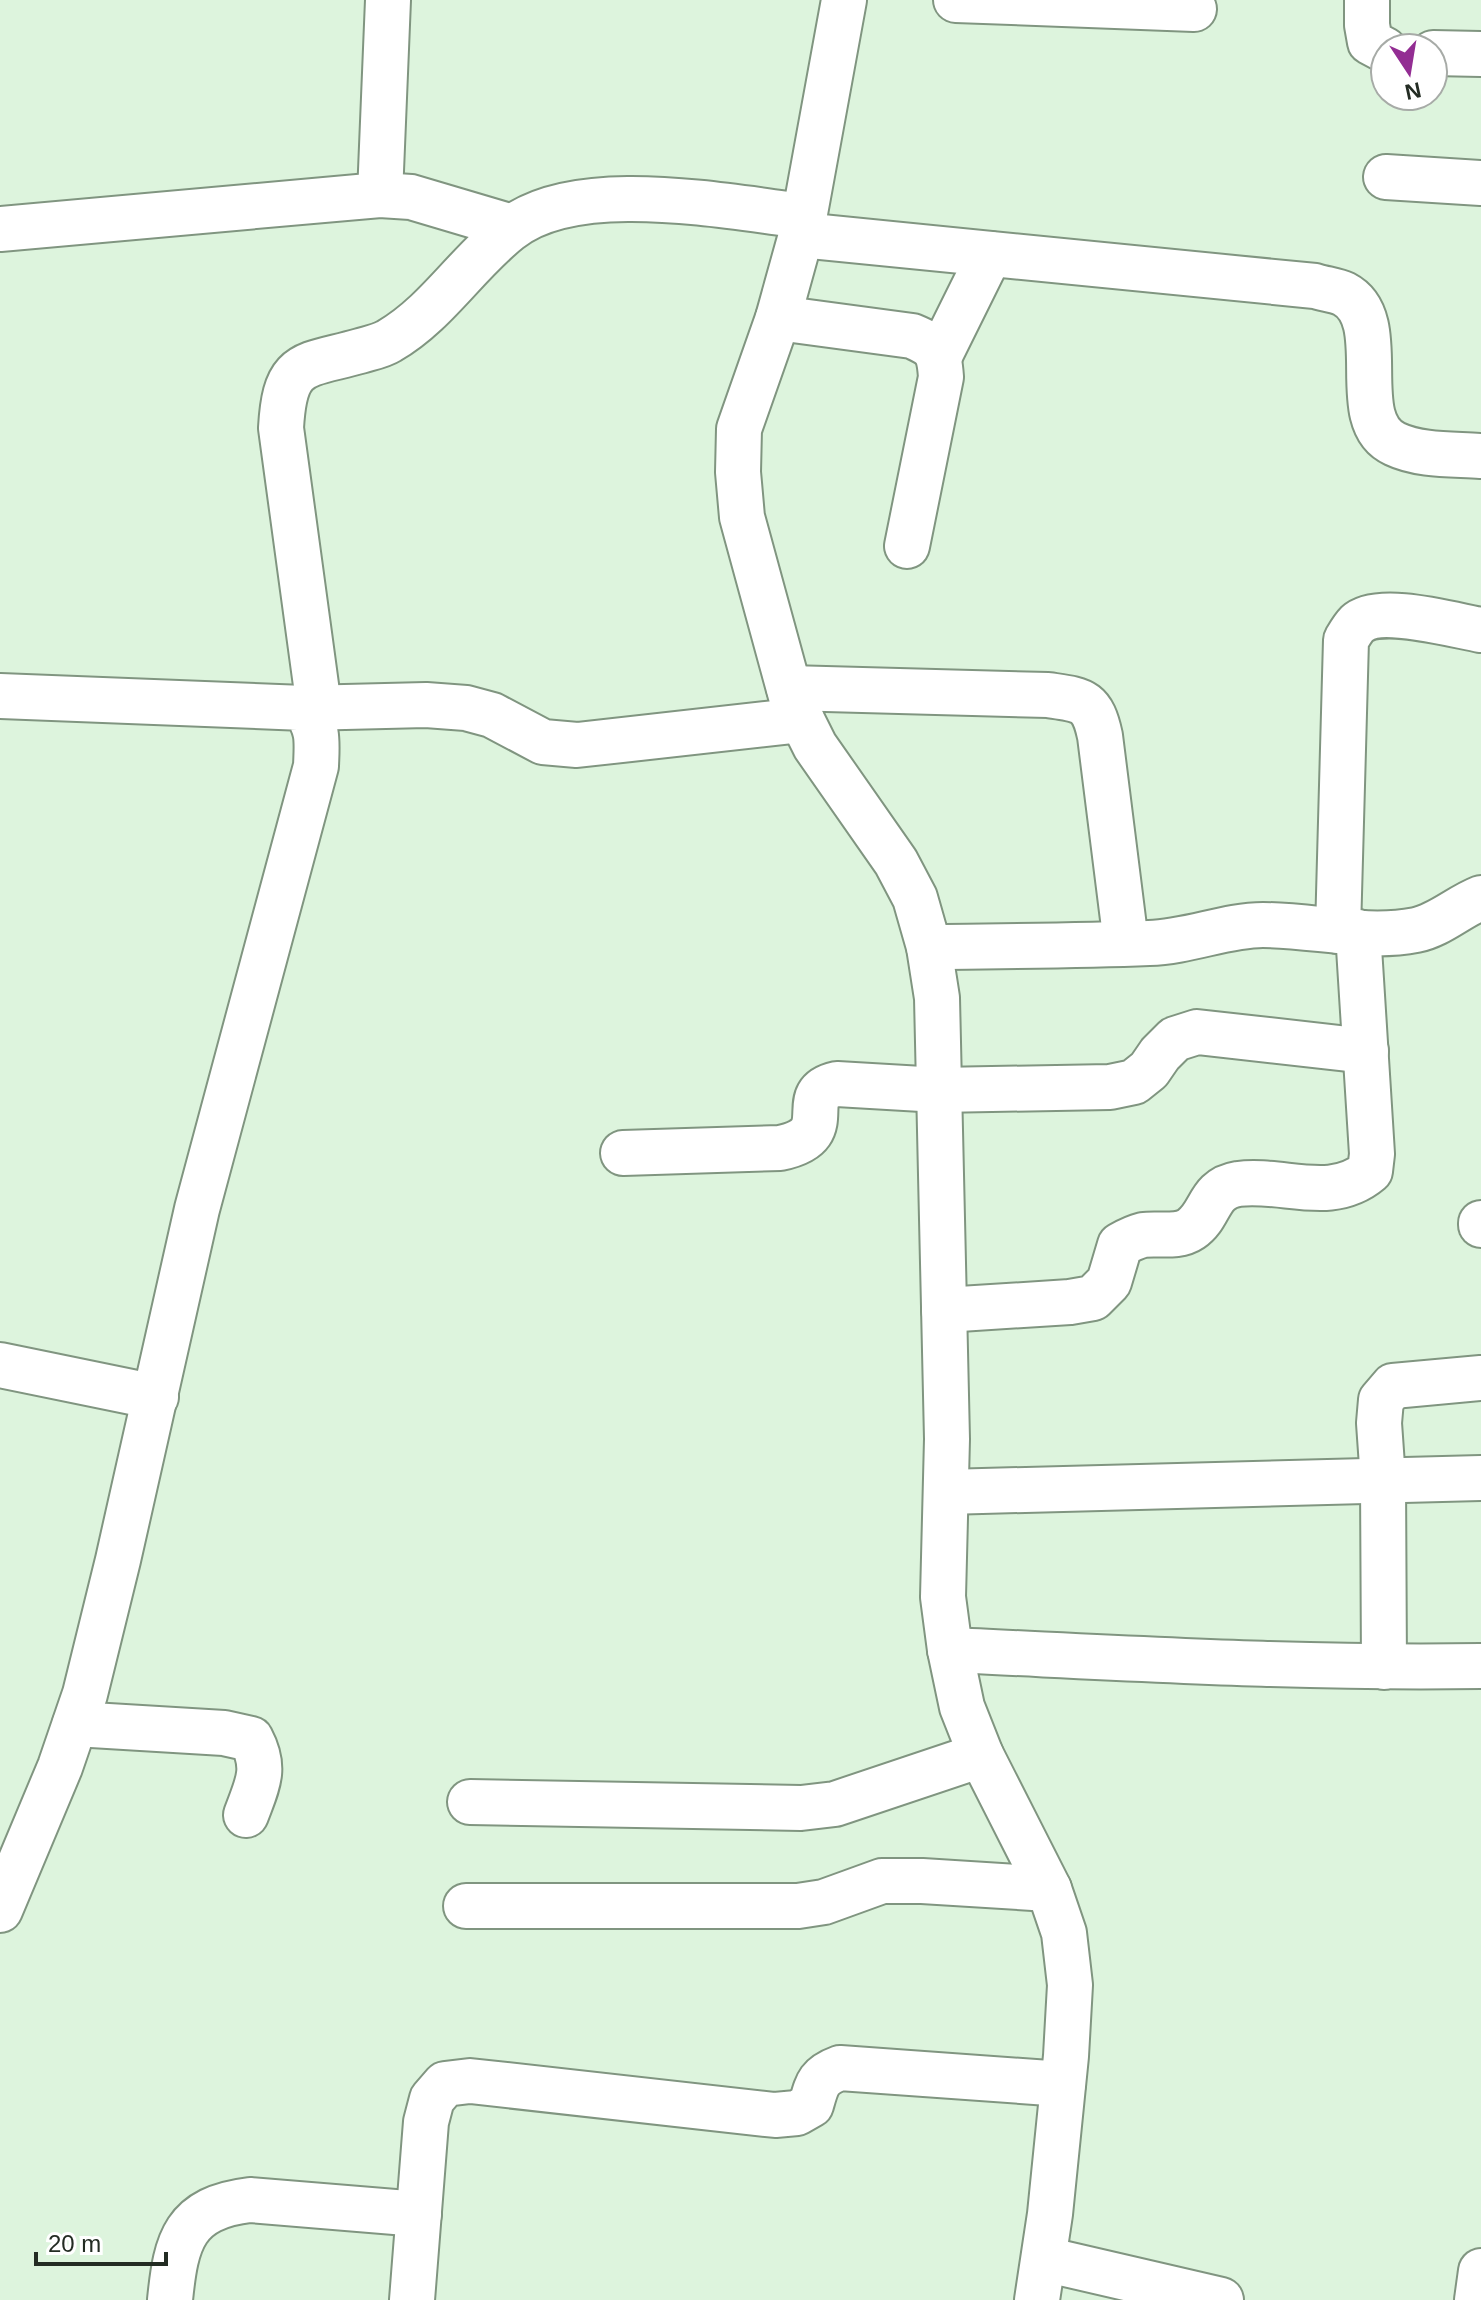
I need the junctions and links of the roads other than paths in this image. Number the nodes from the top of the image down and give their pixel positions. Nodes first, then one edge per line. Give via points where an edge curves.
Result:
1 (388, 0) edge
2 (844, 0) edge
3 (956, 0) edge
4 (1367, 0) edge
5 (1194, 9) dead end
6 (1369, 36) edge
7 (1449, 53) edge
8 (1481, 54) edge
9 (1386, 177) dead end
10 (1481, 183) edge
11 (380, 195) junction
12 (803, 225) junction
13 (512, 227) junction
14 (0, 229) edge
15 (990, 254) junction
16 (778, 318) junction
17 (939, 357) junction
18 (1481, 456) edge
19 (907, 546) dead end
20 (1481, 630) edge
21 (0, 696) edge
22 (796, 704) junction
23 (312, 708) junction
24 (1481, 898) edge
25 (1348, 931) junction
26 (1126, 943) junction
27 (929, 947) junction
28 (1366, 1051) junction
29 (939, 1090) junction
30 (623, 1153) dead end
31 (944, 1310) junction
32 (0, 1365) edge
33 (1481, 1378) edge
34 (156, 1397) junction
35 (1481, 1478) edge
36 (1383, 1480) junction
37 (946, 1492) junction
38 (950, 1650) junction
39 (1481, 1666) edge
40 (1384, 1667) junction
41 (75, 1724) junction
42 (981, 1755) junction
43 (470, 1802) dead end
44 (246, 1815) dead end
45 (1049, 1889) junction
46 (466, 1906) dead end
47 (0, 1910) edge
48 (1063, 2084) junction
49 (419, 2214) junction
50 (1481, 2271) edge
51 (1040, 2280) edge
52 (170, 2300) edge
53 (412, 2300) edge
54 (1221, 2300) edge
55 (1477, 2300) edge

1 - 11 street
2 - 12 street
3 - 5 street
4 - 6 street
7 - 8 street
9 - 10 street
11 - 13 street via 425,200
11 - 14 street
12 - 13 street via 670,201 612,200 583,201
12 - 15 street
12 - 16 street
13 - 23 street via 414,325 385,344 312,363 292,375 281,428
15 - 17 street
15 - 18 street via 1315,286 1345,294 1362,309 1368,332 1370,403 1378,426 1392,443
16 - 17 street via 912,336 930,343
16 - 22 street via 739,429 738,472 742,517
17 - 19 street via 941,377
20 - 25 street via 1376,616 1358,623 1346,640
21 - 23 street
22 - 23 street via 577,745 543,742 492,715 466,708
22 - 26 street via 1048,695 1080,700 1096,714
22 - 27 street via 815,746 896,862 915,898
23 - 34 street via 316,766 197,1209
24 - 25 street via 1417,930
25 - 26 street via 1263,925 1187,940
25 - 28 street
26 - 27 street
27 - 29 street via 937,998
28 - 29 street via 1197,1032 1175,1039 1134,1082 1110,1087
28 - 31 street via 1372,1154 1370,1171 1359,1181 1341,1188 1239,1184 1220,1190 1200,1223 1184,1233 1140,1235 1120,1245 1109,1282 1093,1298
29 - 30 street via 837,1084 819,1092 815,1123 799,1144
29 - 31 street
31 - 37 street
32 - 34 street
33 - 36 street via 1393,1386 1381,1400
34 - 41 street
35 - 36 street
36 - 37 street
36 - 40 street
37 - 38 street via 943,1597
38 - 40 street
38 - 42 street via 962,1707
39 - 40 street
41 - 44 street via 251,1739 261,1776
41 - 47 street
42 - 43 street via 835,1804 801,1808
42 - 45 street
45 - 46 street via 882,1881 798,1906
45 - 48 street via 1064,1933 1070,1985
48 - 49 street via 840,2068 826,2073 811,2105 775,2115 470,2081 445,2084 432,2099 426,2122
48 - 51 street
49 - 52 street via 250,2200 224,2203 201,2214 185,2234 174,2261
49 - 53 street
50 - 55 street
51 - 54 street

